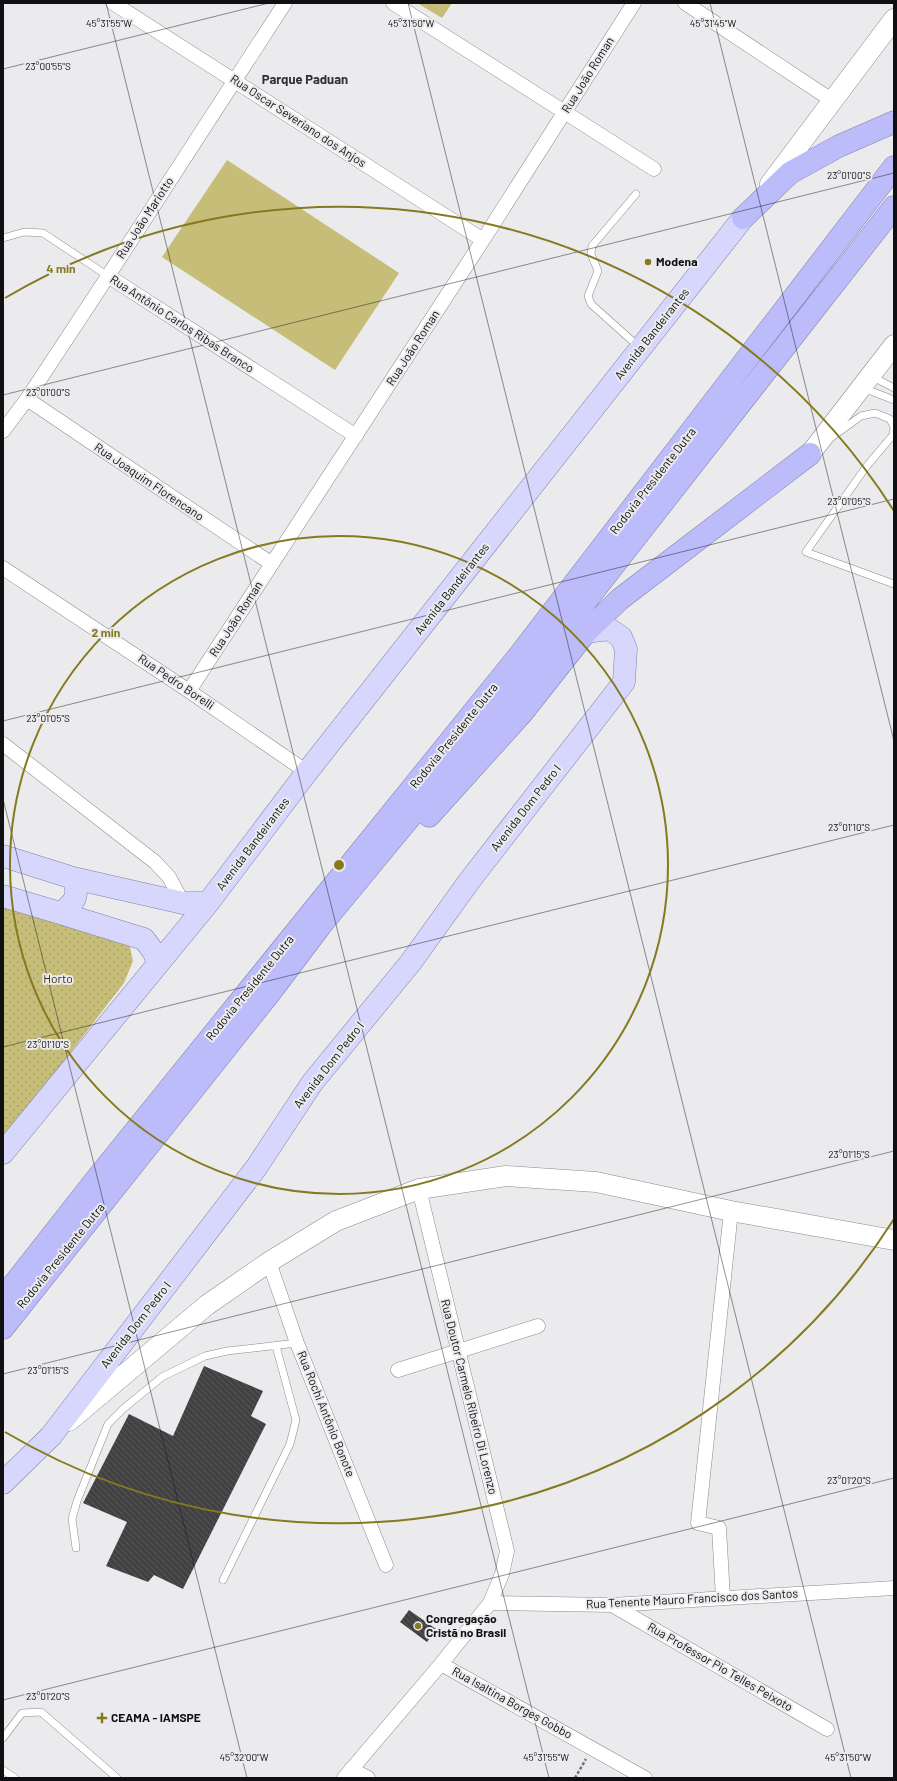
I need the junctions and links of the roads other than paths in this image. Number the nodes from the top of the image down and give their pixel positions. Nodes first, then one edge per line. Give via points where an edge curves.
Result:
1 (113, 3) edge
2 (285, 3) edge
3 (393, 3) edge
4 (634, 3) edge
5 (685, 3) edge
6 (894, 19) edge
7 (235, 80) junction
8 (833, 101) junction
9 (565, 113) junction
10 (894, 122) edge
11 (894, 167) edge
12 (654, 169) dead end
13 (636, 194) dead end
14 (894, 207) edge
15 (744, 218) junction
16 (3, 238) edge
17 (483, 240) junction
18 (108, 276) junction
19 (894, 345) edge
20 (641, 348) junction
21 (866, 382) junction
22 (894, 388) edge
23 (27, 399) junction
24 (894, 400) edge
25 (3, 431) edge
26 (356, 436) junction
27 (810, 454) junction
28 (272, 564) junction
29 (3, 568) edge
30 (894, 584) edge
31 (586, 632) junction
32 (189, 691) junction
33 (3, 744) edge
34 (307, 772) junction
35 (3, 856) edge
36 (73, 878) junction
37 (3, 896) edge
38 (184, 903) junction
39 (208, 903) junction
40 (60, 913) junction
41 (158, 962) junction
42 (269, 994) junction
43 (3, 1153) edge
44 (419, 1188) junction
45 (730, 1211) junction
46 (894, 1240) edge
47 (269, 1262) junction
48 (3, 1298) edge
49 (538, 1326) dead end
50 (3, 1328) edge
51 (297, 1343) junction
52 (276, 1346) junction
53 (458, 1350) junction
54 (398, 1370) dead end
55 (51, 1436) junction
56 (3, 1483) edge
57 (76, 1548) dead end
58 (386, 1565) dead end
59 (223, 1580) dead end
60 (894, 1588) edge
61 (722, 1598) junction
62 (490, 1603) junction
63 (612, 1605) junction
64 (441, 1664) junction
65 (827, 1729) dead end
66 (3, 1738) edge
67 (3, 1770) edge
68 (347, 1774) edge
69 (15, 1778) edge
70 (117, 1778) edge
71 (368, 1778) edge
72 (645, 1778) edge

1 - 7 street, Rua Oscar Severiano dos Anjos
2 - 7 street, Rua João Mariotto
3 - 9 street
4 - 9 street, Rua João Roman
5 - 8 street
6 - 8 main road, Avenida Bandeirantes
7 - 17 street, Rua Oscar Severiano dos Anjos
7 - 18 street, Rua João Mariotto
8 - 15 main road, Avenida Bandeirantes
9 - 12 street
9 - 17 street, Rua João Roman
10 - 15 highway via 839,146 790,173
11 - 48 highway, Rodovia Presidente Dutra via 518,657
13 - 20 lane via 592,246 591,254 598,271 588,296 590,304
14 - 42 highway, Rodovia Presidente Dutra via 535,666 321,926
15 - 20 main road, Avenida Bandeirantes
16 - 18 lane, Rua Antônio Carlos Ribas Branco via 24,232 43,233
17 - 26 street, Rua João Roman
18 - 23 street, Rua João Mariotto
18 - 26 street, Rua Antônio Carlos Ribas Branco
19 - 21 main road
20 - 34 main road, Avenida Bandeirantes
21 - 22 lane
21 - 24 lane
21 - 27 main road
23 - 25 street, Rua João Mariotto
23 - 28 street, Rua Joaquim Florencano
26 - 28 street, Rua João Roman
27 - 30 lane via 861,416 875,413 890,419 894,427 893,436 866,467 806,552
27 - 31 highway via 620,599
28 - 32 street, Rua João Roman
29 - 32 street, Rua Pedro Borelli
31 - 42 highway via 522,713
31 - 55 main road, Avenida Dom Pedro I via 609,629 621,637 626,649 624,682 470,880 411,962 312,1083 256,1168
32 - 34 street, Rua Pedro Borelli
33 - 38 street via 155,862 169,877
34 - 39 main road, Avenida Bandeirantes
35 - 36 main road
36 - 38 main road
36 - 40 main road via 76,898 70,907
37 - 40 main road
38 - 39 main road
39 - 41 main road, Avenida Bandeirantes
40 - 41 main road via 144,940
41 - 43 main road, Avenida Bandeirantes
42 - 50 highway, Rodovia Presidente Dutra
44 - 45 main road via 506,1176 596,1182
44 - 47 main road via 336,1221
44 - 53 street, Rua Doutor Carmelo Ribeiro Di Lorenzo
45 - 46 main road
45 - 61 street via 698,1523 719,1528
47 - 51 street, Rua Rochi Antônio Bonote
47 - 55 main road via 207,1305
49 - 53 street
51 - 52 lane
51 - 58 street, Rua Rochi Antônio Bonote
52 - 57 lane via 205,1356 162,1377 108,1424 72,1519
52 - 59 lane via 296,1420 290,1444
53 - 54 street
53 - 62 street, Rua Doutor Carmelo Ribeiro Di Lorenzo via 507,1551 502,1574
55 - 56 main road, Avenida Dom Pedro I
60 - 61 street, Rua Tenente Mauro Francisco dos Santos
61 - 63 street, Rua Tenente Mauro Francisco dos Santos
62 - 63 street, Rua Tenente Mauro Francisco dos Santos
62 - 64 street, Rua Doutor Carmelo Ribeiro Di Lorenzo
63 - 65 street, Rua Professor Pio Telles Peixoto
64 - 68 street, Rua Doutor Carmelo Ribeiro Di Lorenzo
64 - 72 street, Rua Isaltina Borges Gobbo
66 - 70 lane via 22,1713 41,1712
67 - 69 lane
68 - 71 street

